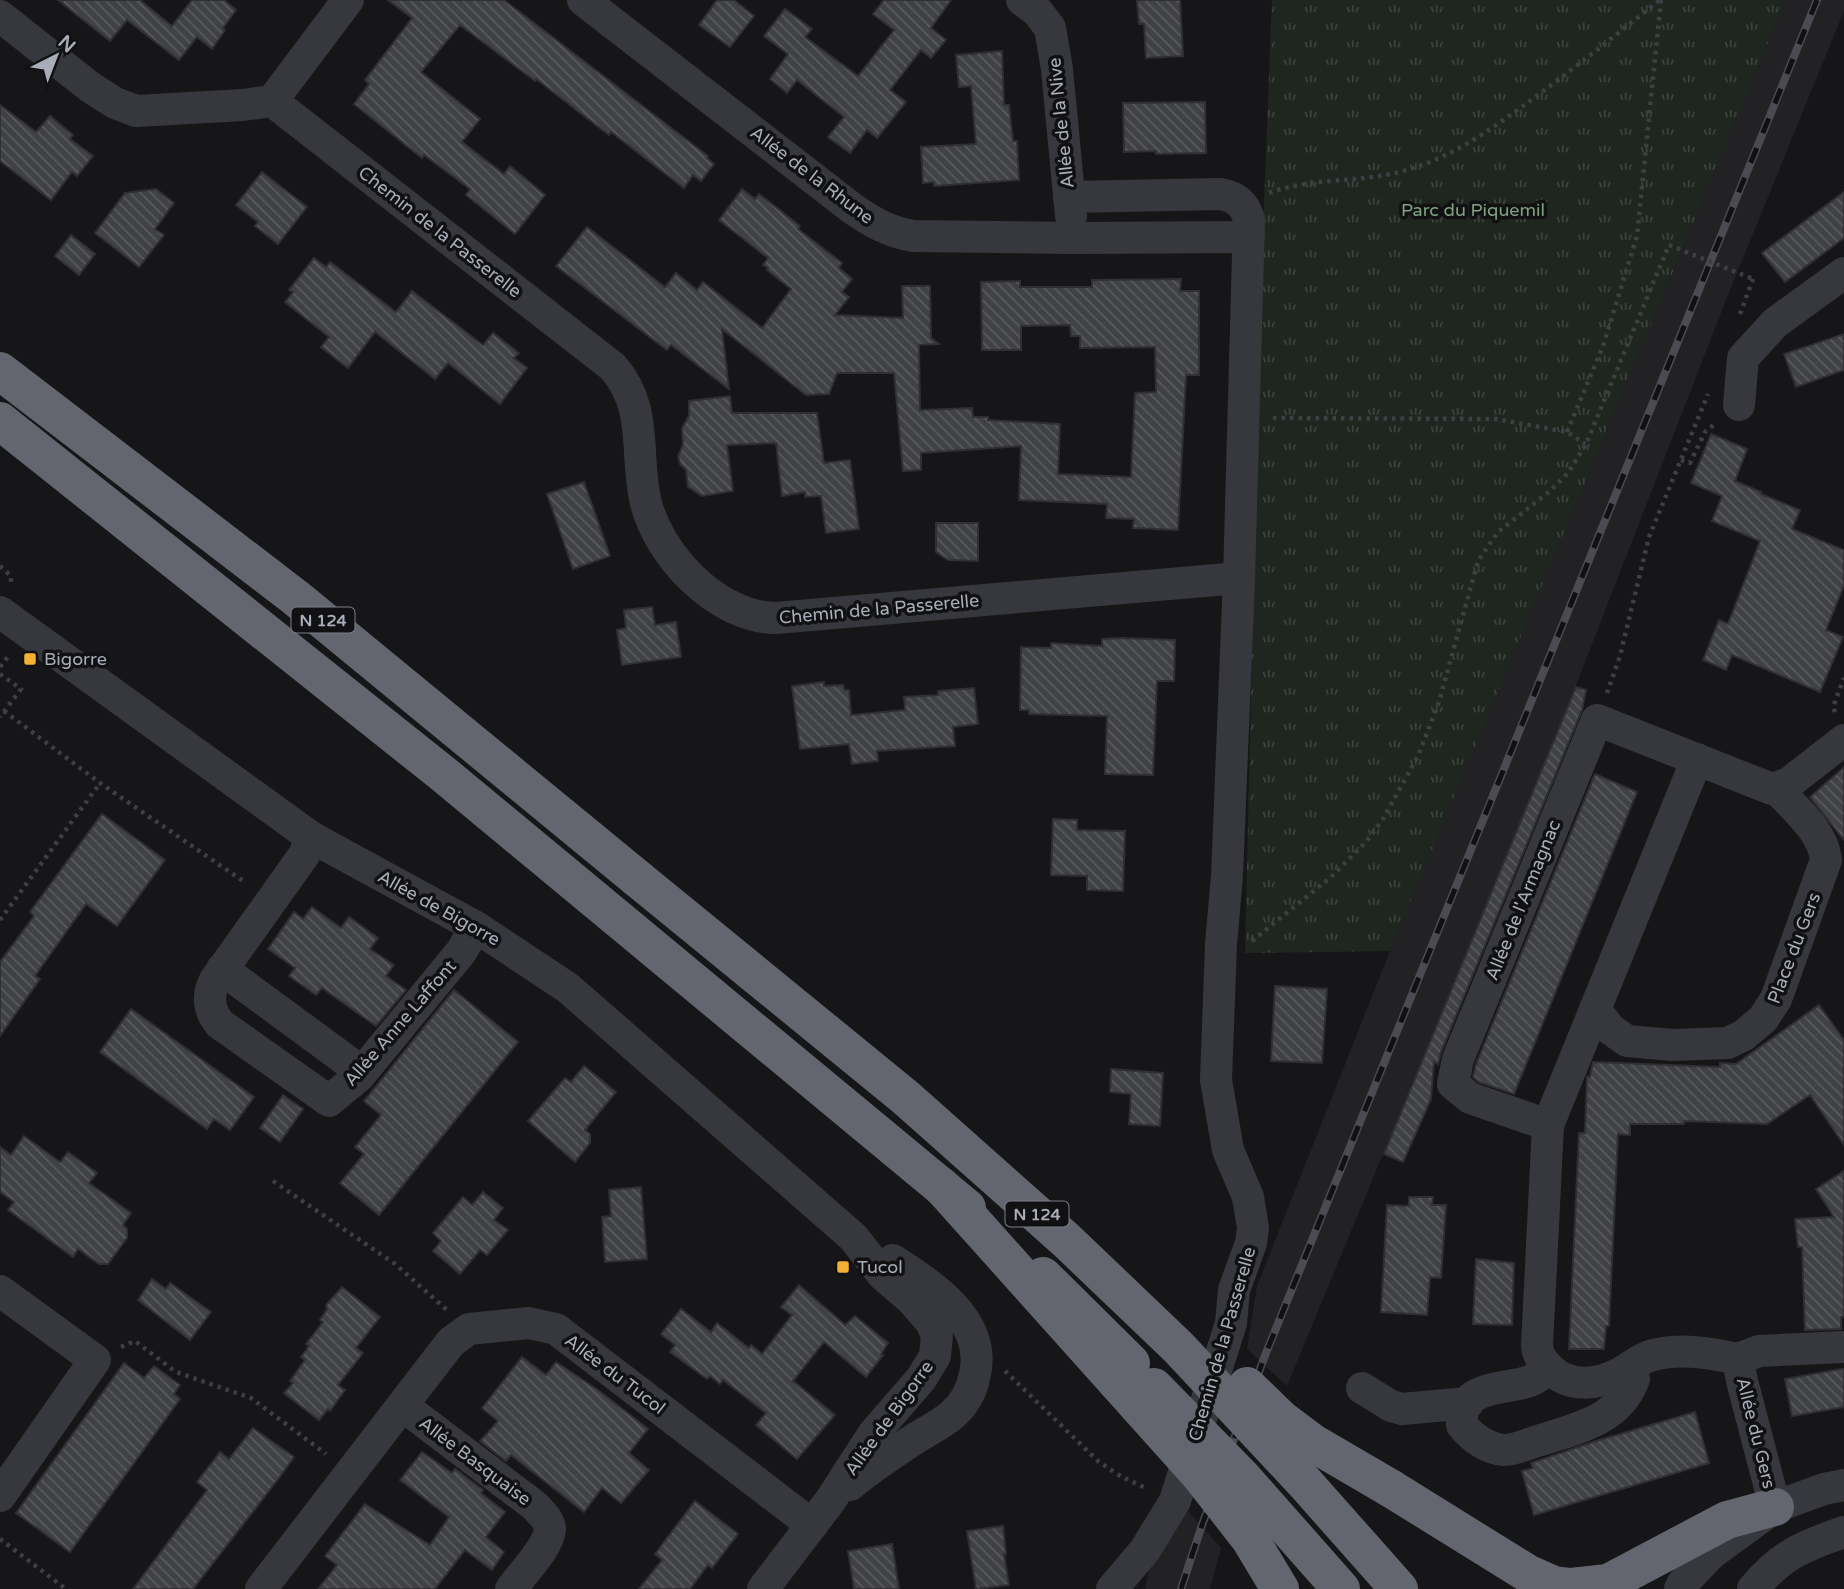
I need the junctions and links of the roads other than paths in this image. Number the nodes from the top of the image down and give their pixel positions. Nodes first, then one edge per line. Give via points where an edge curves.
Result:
1 (348, 0) edge
2 (583, 0) edge
3 (1034, 4) edge
4 (0, 16) edge
5 (272, 100) junction
6 (1069, 197) junction
7 (1247, 222) junction
8 (1072, 238) junction
9 (1844, 273) edge
10 (0, 371) edge
11 (1739, 405) road end
12 (0, 421) edge
13 (1239, 578) junction
14 (0, 612) edge
15 (1844, 740) edge
16 (1697, 760) junction
17 (1776, 789) junction
18 (311, 837) junction
19 (476, 927) junction
20 (222, 970) junction
21 (1595, 1009) junction
22 (362, 1072) junction
23 (905, 1097) junction
24 (1548, 1125) junction
25 (941, 1186) junction
26 (853, 1237) junction
27 (0, 1291) edge
28 (1844, 1347) edge
29 (1738, 1359) junction
30 (1549, 1368) junction
31 (1629, 1368) junction
32 (921, 1379) junction
33 (1362, 1388) dead end
34 (1468, 1403) junction
35 (962, 1404) junction
36 (403, 1406) junction
37 (1844, 1485) edge
38 (0, 1496) edge
39 (1775, 1507) junction
40 (821, 1513) junction
41 (1844, 1532) edge
42 (1533, 1581) edge
43 (261, 1589) edge
44 (510, 1589) edge
45 (763, 1589) edge
46 (1112, 1589) edge
47 (1280, 1589) edge
48 (1341, 1589) edge
49 (1399, 1589) edge
50 (1680, 1589) edge
51 (1753, 1589) edge

1 - 5 street
2 - 8 street, Allée de la Rhune via 884,229 913,236
3 - 6 street, Allée de la Nive via 1050,28
4 - 5 street via 90,87 136,111
5 - 13 street, Chemin de la Passerelle via 613,367 628,386 637,414 642,485 652,521 693,580 744,614 776,618
6 - 7 street via 1220,194 1231,196
6 - 8 street, Allée de la Nive
7 - 8 street, Allée de la Rhune
7 - 13 street, Chemin de la Passerelle
9 - 11 street via 1775,323 1743,358
10 - 23 highway, N 124, bridge via 296,598
12 - 25 highway, N 124 via 442,773
13 - 46 street, Chemin de la Passerelle via 1216,1055 1228,1150 1248,1197 1253,1228 1234,1290 1231,1323 1175,1501 1145,1550
14 - 18 street, Allée de Bigorre
15 - 17 street
16 - 17 street
16 - 21 street
16 - 24 street, Allée de l'Armagnac via 1597,720 1458,1059 1453,1084 1471,1098
17 - 21 street, Place du Gers via 1813,829 1826,860 1780,989 1763,1019 1728,1043 1673,1045 1627,1041 1609,1029
18 - 19 street, Allée de Bigorre
18 - 20 street, Allée Anne Laffont via 304,855
19 - 22 street, Allée Anne Laffont via 461,952
19 - 26 street, Allée de Bigorre via 568,988
20 - 22 street
20 - 22 street, Allée Anne Laffont via 209,993 219,1024 329,1101
21 - 24 street
23 - 42 highway, bridge via 1163,1302 1281,1419
23 - 49 highway, N 124, bridge via 1178,1347
24 - 30 street via 1537,1346
25 - 47 highway, bridge via 1200,1475 1250,1539
25 - 48 highway, N 124, bridge via 1040,1272 1131,1363 1242,1477
26 - 32 street, Allée de Bigorre via 934,1328 935,1356
26 - 35 street, Allée de Bigorre via 904,1267 948,1301 968,1325 976,1345 975,1377
27 - 38 street via 95,1360
28 - 29 street, Allée du Gers via 1759,1351
29 - 31 street, Allée du Gers via 1707,1352 1675,1352 1653,1355
29 - 39 street, Allée du Gers
30 - 31 street, Allée du Gers via 1580,1383 1602,1381
30 - 34 street via 1534,1379 1481,1392
31 - 34 street via 1632,1385 1600,1420 1510,1449 1490,1446 1466,1431 1461,1419
32 - 35 street
32 - 40 street, Allée de Bigorre via 874,1433
33 - 34 street via 1402,1409
35 - 40 street, Allée de Bigorre via 950,1417 880,1461
36 - 40 street, Allée du Tucol via 451,1342 469,1329 542,1325 556,1329
36 - 43 street
36 - 44 street, Allée Basquaise via 545,1517 550,1529 547,1538
37 - 39 street
39 - 42 highway via 1727,1520 1608,1583 1571,1587
39 - 50 street via 1712,1553
40 - 45 street
41 - 51 street via 1805,1546 1770,1568

